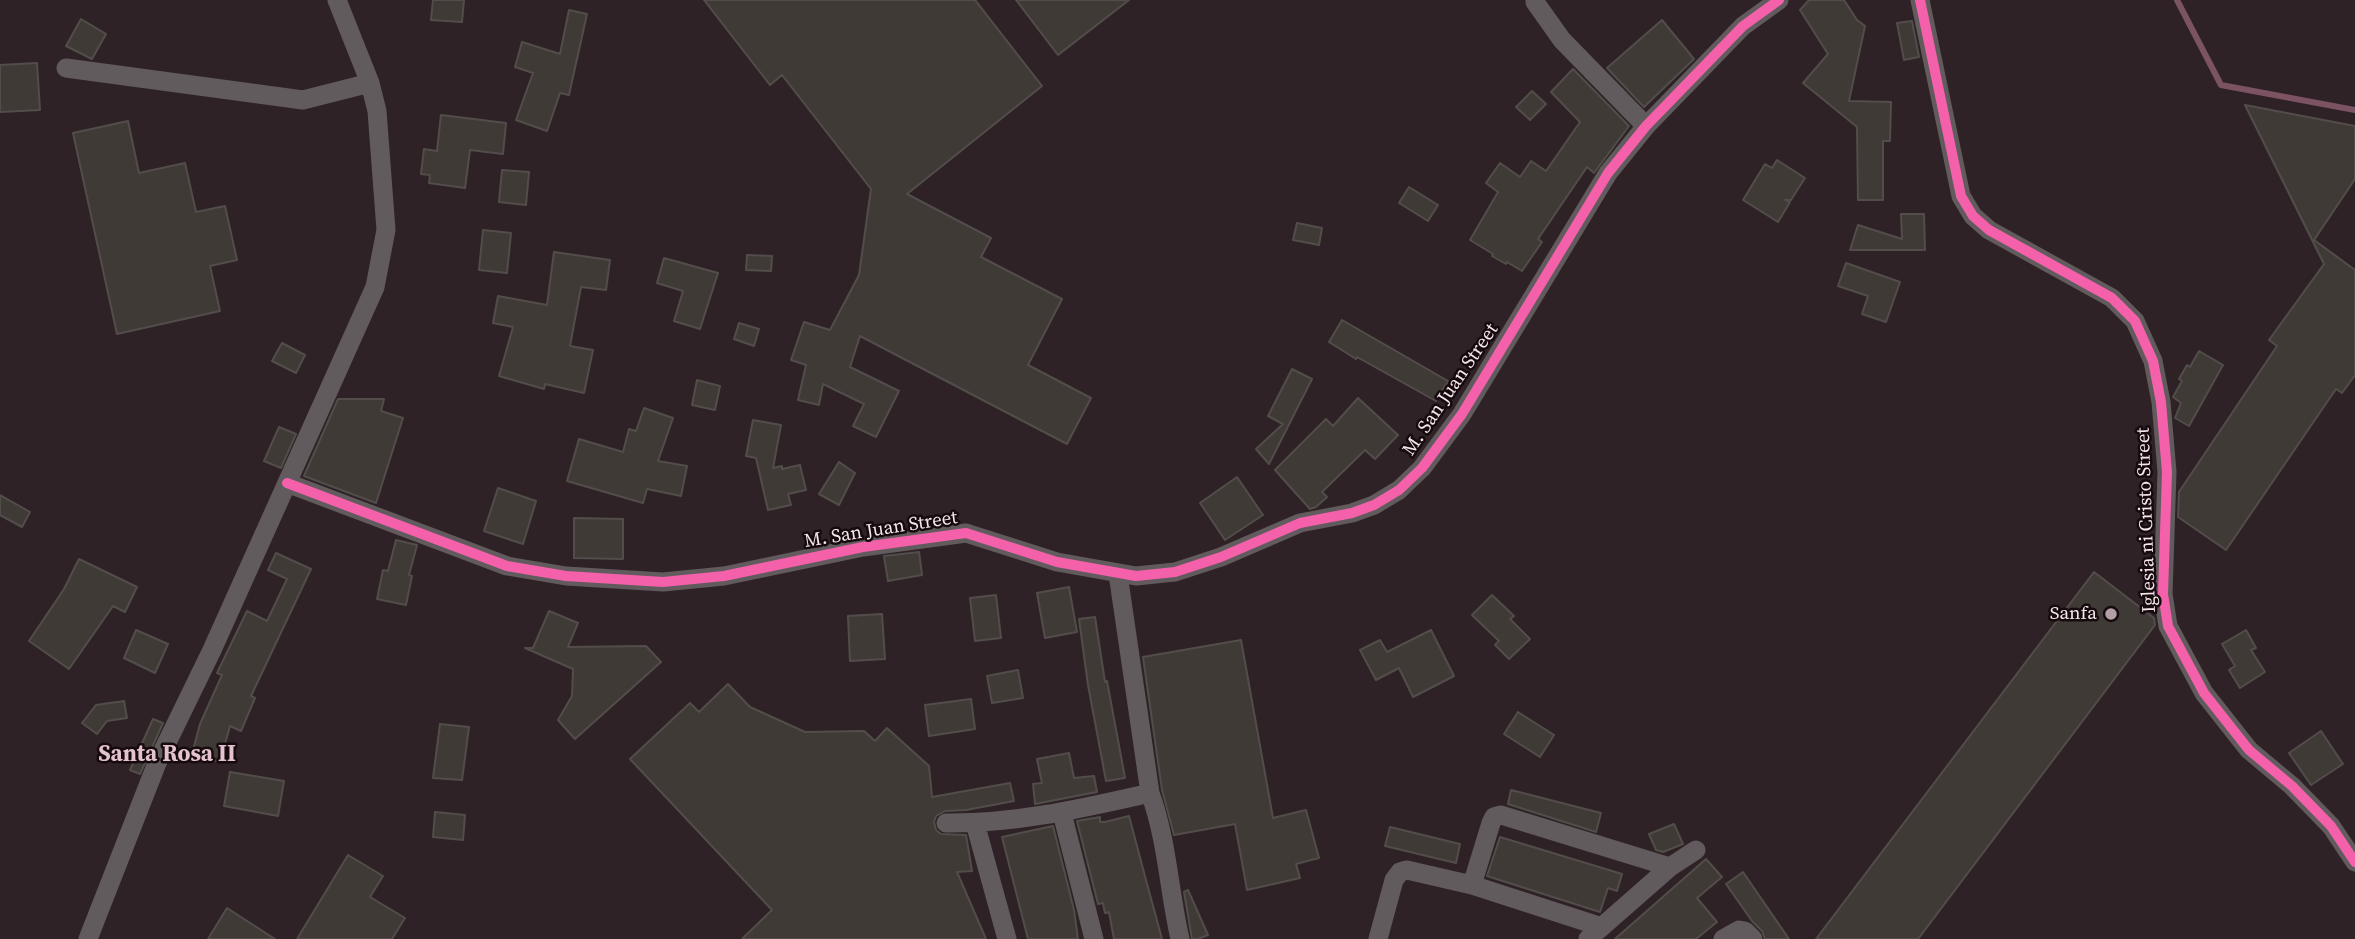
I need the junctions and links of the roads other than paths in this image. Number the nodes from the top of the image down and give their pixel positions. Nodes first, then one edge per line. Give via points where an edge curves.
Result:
1 (337, 0) edge
2 (1779, 0) edge
3 (1920, 0) edge
4 (1535, 2) dead end
5 (66, 68) dead end
6 (370, 83) junction
7 (1646, 127) junction
8 (287, 482) junction
9 (1118, 573) junction
10 (1150, 793) junction
11 (1062, 813) junction
12 (946, 823) dead end
13 (975, 823) junction
14 (1696, 850) dead end
15 (2355, 862) edge
16 (1670, 867) junction
17 (1472, 885) junction
18 (1595, 933) edge
19 (88, 939) edge
20 (1007, 939) edge
21 (1094, 939) edge
22 (1180, 939) edge
23 (1378, 939) edge
24 (1723, 939) edge
25 (1753, 939) edge

1 - 6 street
2 - 7 street, M. San Juan Street via 1743,26
3 - 15 street, Iglesia ni Cristo Street via 1961,196 1973,216 1989,230 2112,298 2135,321 2153,361 2167,472 2163,594 2168,626 2211,703 2249,750 2331,825
4 - 7 street via 1562,40
5 - 6 street via 303,100
6 - 8 street via 377,111 386,230 375,288
7 - 9 street, M. San Juan Street via 1608,173 1461,414 1422,468 1399,490 1374,505 1300,523 1175,572
8 - 9 street, M. San Juan Street via 508,566 566,576 663,582 724,576 863,547 966,533 1057,562
8 - 19 street via 157,763
9 - 10 street
10 - 11 street
10 - 22 street
11 - 13 street
11 - 21 street
12 - 13 street
13 - 20 street
14 - 16 street
16 - 17 street via 1501,815 1491,823
16 - 18 street
17 - 18 street
17 - 23 street via 1400,872
24 - 25 street via 1739,930

